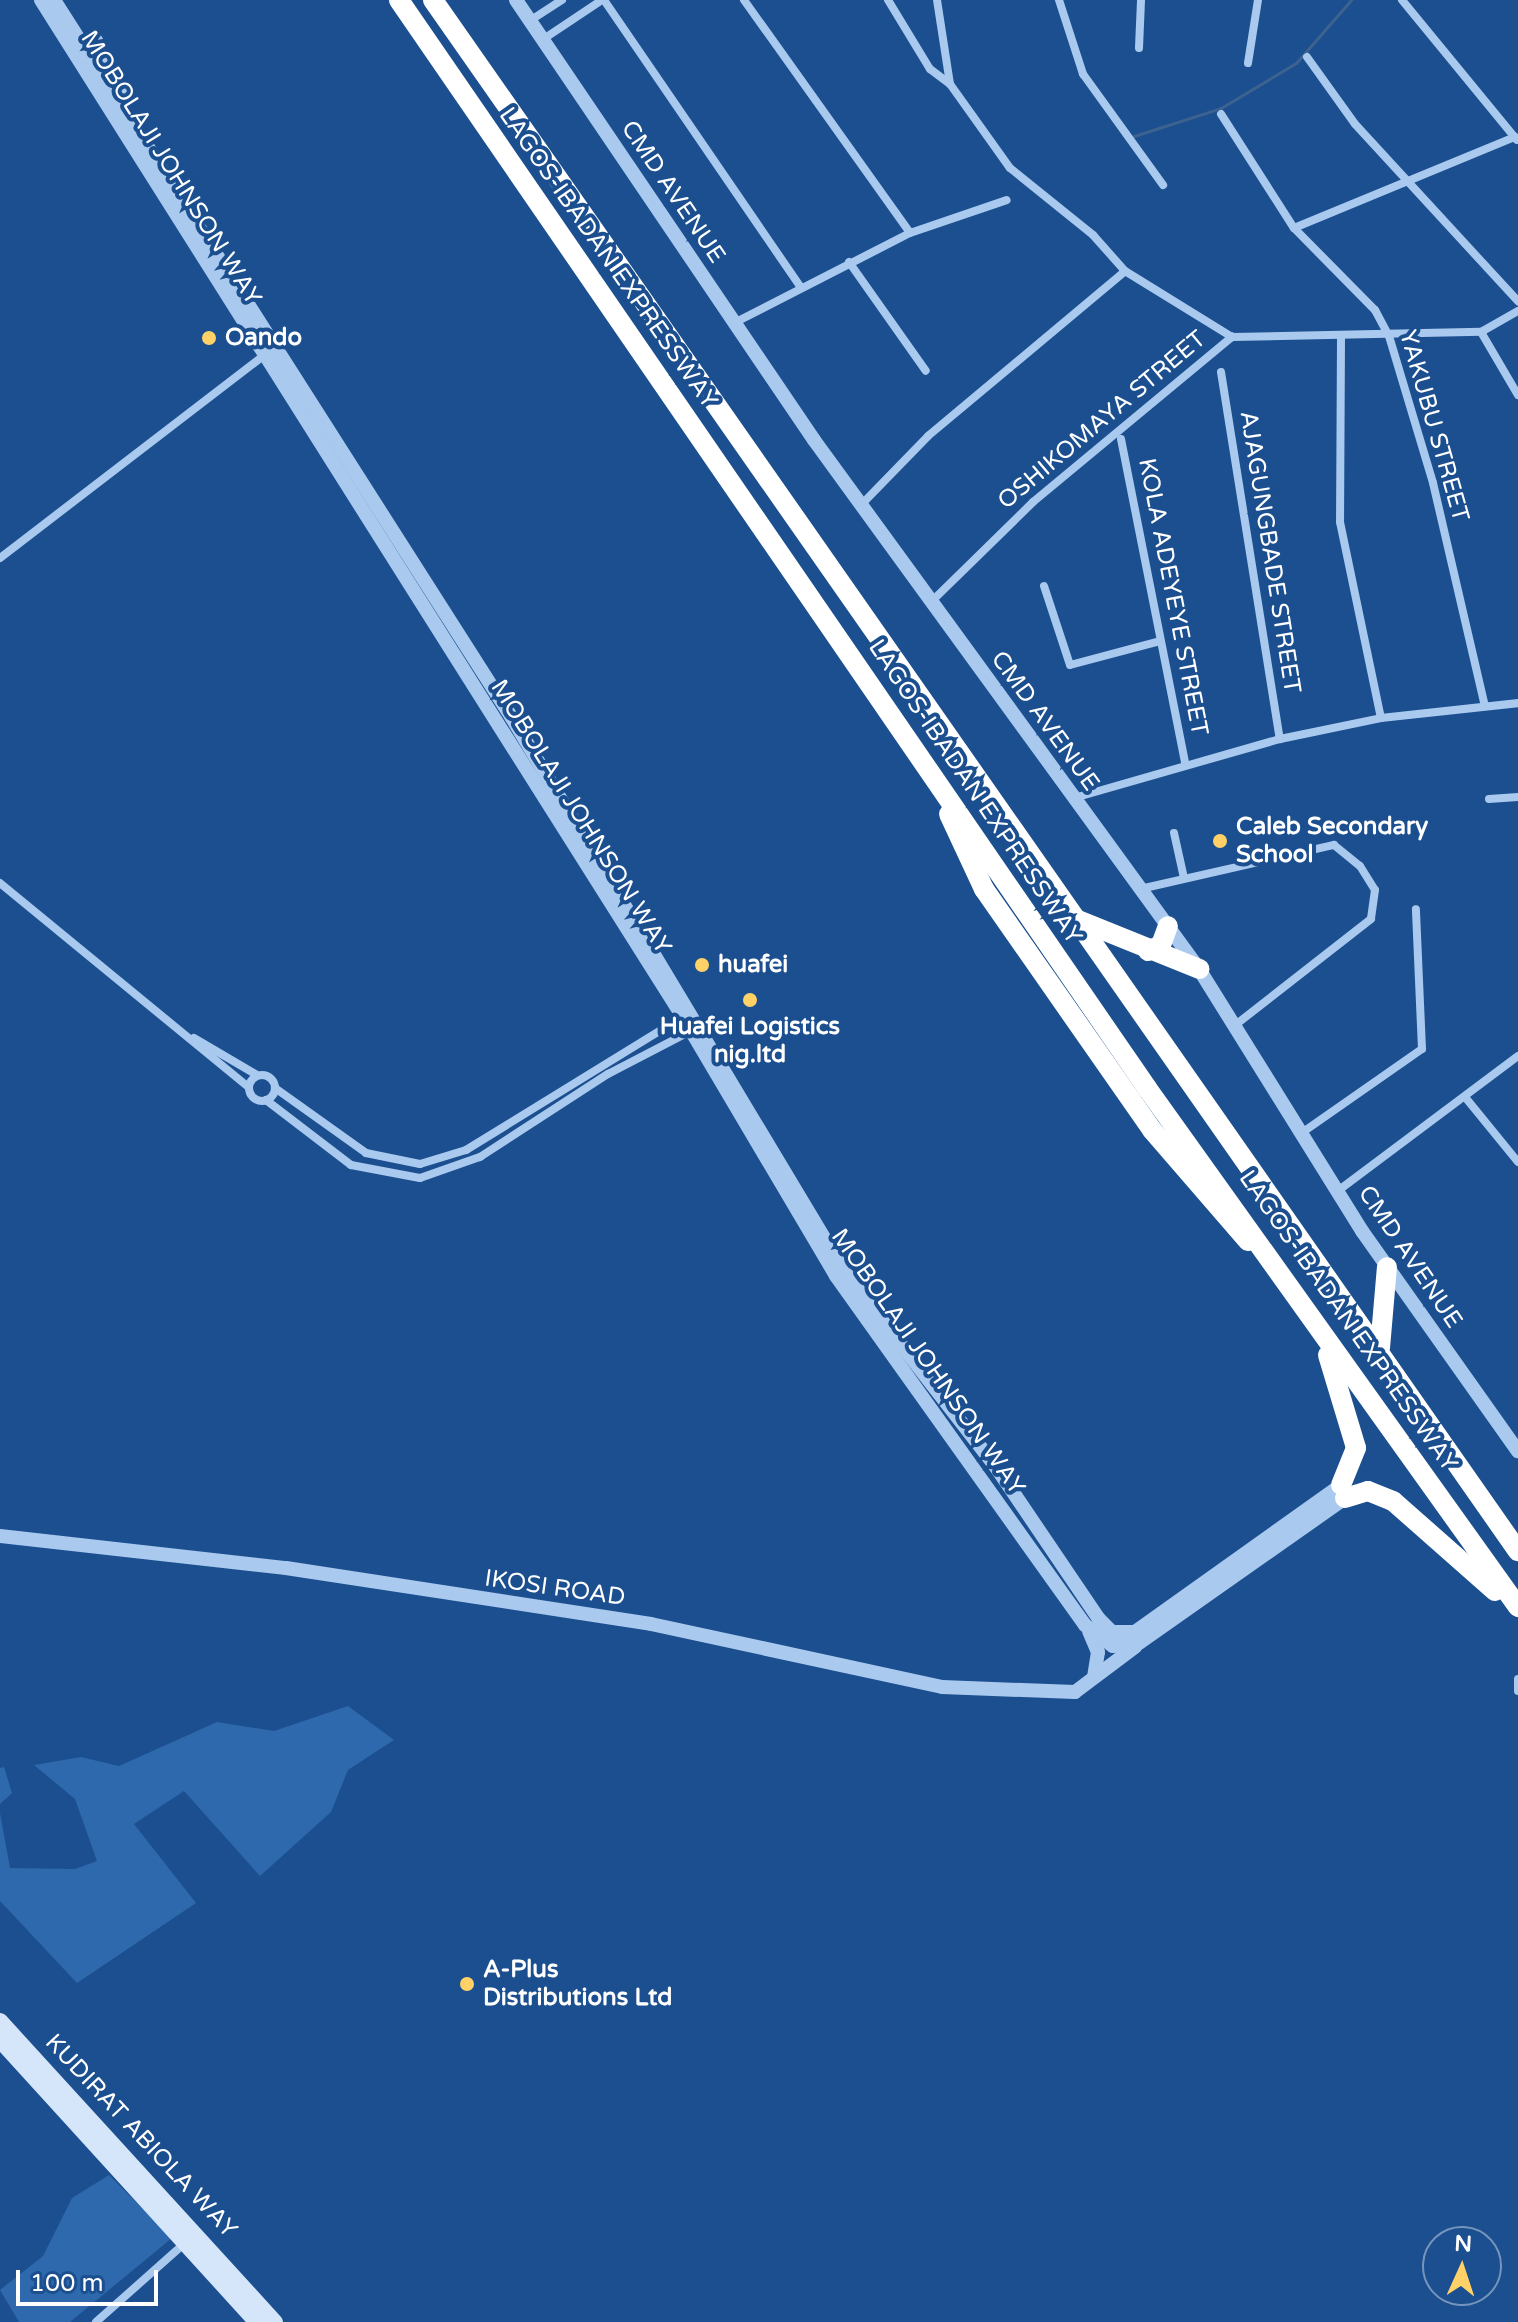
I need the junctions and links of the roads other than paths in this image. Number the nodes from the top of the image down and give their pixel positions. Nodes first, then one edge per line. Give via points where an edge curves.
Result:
1 (41, 0) edge
2 (54, 0) edge
3 (399, 0) edge
4 (433, 0) edge
5 (516, 0) edge
6 (562, 0) edge
7 (603, 0) edge
8 (744, 0) edge
9 (888, 0) edge
10 (937, 0) edge
11 (1059, 0) edge
12 (1141, 0) edge
13 (1258, 0) edge
14 (1402, 0) edge
15 (531, 20) junction
16 (545, 38) junction
17 (95, 39) dead end
18 (1139, 48) dead end
19 (1307, 57) dead end
20 (1248, 63) dead end
21 (950, 84) junction
22 (1221, 114) dead end
23 (124, 115) junction
24 (1516, 138) edge
25 (1407, 182) junction
26 (1163, 185) dead end
27 (1007, 200) dead end
28 (1294, 228) junction
29 (910, 233) junction
30 (849, 262) junction
31 (1125, 271) junction
32 (800, 286) junction
33 (1518, 301) edge
34 (1518, 311) edge
35 (734, 323) junction
36 (1481, 332) junction
37 (1389, 336) junction
38 (1232, 337) junction
39 (1341, 338) junction
40 (262, 357) junction
41 (926, 371) dead end
42 (1221, 372) dead end
43 (1518, 395) edge
44 (1121, 439) dead end
45 (861, 505) junction
46 (0, 558) edge
47 (1044, 586) dead end
48 (931, 602) junction
49 (1160, 641) junction
50 (1518, 703) edge
51 (1485, 706) junction
52 (1381, 718) junction
53 (1280, 739) junction
54 (960, 755) junction
55 (1185, 762) junction
56 (939, 780) junction
57 (1518, 797) edge
58 (1074, 798) junction
59 (1489, 799) dead end
60 (1174, 833) dead end
61 (1184, 878) junction
62 (0, 883) edge
63 (1140, 889) junction
64 (1066, 909) junction
65 (1416, 909) dead end
66 (1168, 926) junction
67 (1148, 951) junction
68 (1199, 969) junction
69 (687, 1014) junction
70 (1234, 1026) junction
71 (695, 1028) junction
72 (190, 1036) junction
73 (1518, 1056) edge
74 (257, 1075) junction
75 (248, 1087) junction
76 (275, 1088) junction
77 (1465, 1097) junction
78 (266, 1100) junction
79 (1216, 1117) junction
80 (1178, 1126) junction
81 (1303, 1132) junction
82 (1518, 1162) edge
83 (1339, 1190) junction
84 (1270, 1258) junction
85 (1387, 1267) junction
86 (1311, 1319) junction
87 (1380, 1348) junction
88 (1518, 1451) edge
89 (1343, 1492) junction
90 (0, 1536) edge
91 (1518, 1551) edge
92 (1518, 1610) edge
93 (1103, 1641) junction
94 (1131, 1643) junction
95 (1094, 1676) junction
96 (1518, 1679) edge
97 (1518, 1691) edge
98 (0, 2021) edge
99 (0, 2040) edge
100 (186, 2241) junction
101 (96, 2322) edge
102 (257, 2322) edge
103 (275, 2322) edge

1 - 40 street, MOBOLAJI JOHNSON WAY
2 - 23 street, MOBOLAJI JOHNSON WAY
3 - 56 highway, LAGOS-IBADAN EXPRESSWAY
4 - 54 highway, LAGOS-IBADAN EXPRESSWAY
5 - 15 street, CMD AVENUE
6 - 15 street
7 - 16 street
7 - 32 street
8 - 29 street
9 - 21 street via 930,69
10 - 21 street
11 - 26 street via 1083,74
12 - 18 street
13 - 20 street
14 - 24 street
15 - 16 street, CMD AVENUE
16 - 35 street, CMD AVENUE
17 - 23 street via 124,90
19 - 25 street
21 - 31 street via 1010,168 1093,235
22 - 28 street, YAKUBU STREET
23 - 69 street, MOBOLAJI JOHNSON WAY
24 - 25 street
25 - 28 street
25 - 33 street
27 - 29 street
28 - 37 street, YAKUBU STREET via 1375,310
29 - 30 street
30 - 32 street
30 - 41 street
31 - 38 street
31 - 45 street via 928,436
32 - 35 street
34 - 36 street
35 - 45 street, CMD AVENUE
36 - 37 street
36 - 43 street
37 - 39 street
37 - 51 street, YAKUBU STREET via 1433,483
38 - 39 street
38 - 48 street, OSHIKOMAYA STREET via 1033,502
39 - 52 street via 1340,522
40 - 46 street
40 - 69 street, MOBOLAJI JOHNSON WAY
42 - 53 street, AJAGUNGBADE STREET
44 - 49 street, KOLA ADEYEYE STREET
45 - 48 street, CMD AVENUE
47 - 49 street via 1070,665
48 - 58 street, CMD AVENUE
49 - 55 street, KOLA ADEYEYE STREET
50 - 51 street
51 - 52 street
52 - 53 street
53 - 55 street
54 - 56 highway
54 - 64 highway, LAGOS-IBADAN EXPRESSWAY
55 - 58 street
56 - 80 highway, LAGOS-IBADAN EXPRESSWAY
56 - 84 highway via 984,889 1152,1130 1203,1195
57 - 59 street
58 - 63 street, CMD AVENUE
60 - 61 street
61 - 63 street
61 - 70 street via 1334,845 1351,853 1375,890 1371,919
62 - 72 street
63 - 66 street, CMD AVENUE
64 - 67 highway
64 - 79 highway, LAGOS-IBADAN EXPRESSWAY
65 - 81 street via 1422,1049
66 - 67 highway via 1161,945
66 - 68 street, CMD AVENUE
67 - 68 highway
68 - 70 street, CMD AVENUE
69 - 71 street, MOBOLAJI JOHNSON WAY
69 - 76 street via 466,1150 420,1164 366,1153
70 - 81 street, CMD AVENUE
71 - 78 street via 608,1074 480,1157 420,1178 351,1165
71 - 93 street, MOBOLAJI JOHNSON WAY via 844,1271 981,1446
71 - 93 street, MOBOLAJI JOHNSON WAY via 836,1276 1085,1625
72 - 74 street
72 - 75 street
73 - 77 street
74 - 75 street
74 - 76 street via 269,1077
75 - 78 street via 254,1098
76 - 78 street
77 - 82 street
77 - 83 street
79 - 80 highway via 1197,1098 1183,1095 1176,1103
79 - 87 highway, LAGOS-IBADAN EXPRESSWAY
80 - 84 highway, LAGOS-IBADAN EXPRESSWAY
81 - 83 street, CMD AVENUE
83 - 85 street, CMD AVENUE
84 - 86 highway, LAGOS-IBADAN EXPRESSWAY
85 - 87 highway
85 - 88 street, CMD AVENUE
86 - 89 highway via 1353,1424 1354,1465
86 - 92 highway, LAGOS-IBADAN EXPRESSWAY
87 - 91 highway, LAGOS-IBADAN EXPRESSWAY
89 - 92 highway via 1368,1491 1393,1501
89 - 94 street
89 - 94 street via 1148,1638
90 - 95 street, IKOSI ROAD via 286,1568 651,1624 926,1685 1055,1695 1075,1692
93 - 94 street
93 - 95 street
94 - 95 street, IKOSI ROAD
96 - 97 street
98 - 103 main road, KUDIRAT ABIOLA WAY
99 - 100 main road, KUDIRAT ABIOLA WAY
100 - 101 street
100 - 102 main road, KUDIRAT ABIOLA WAY

